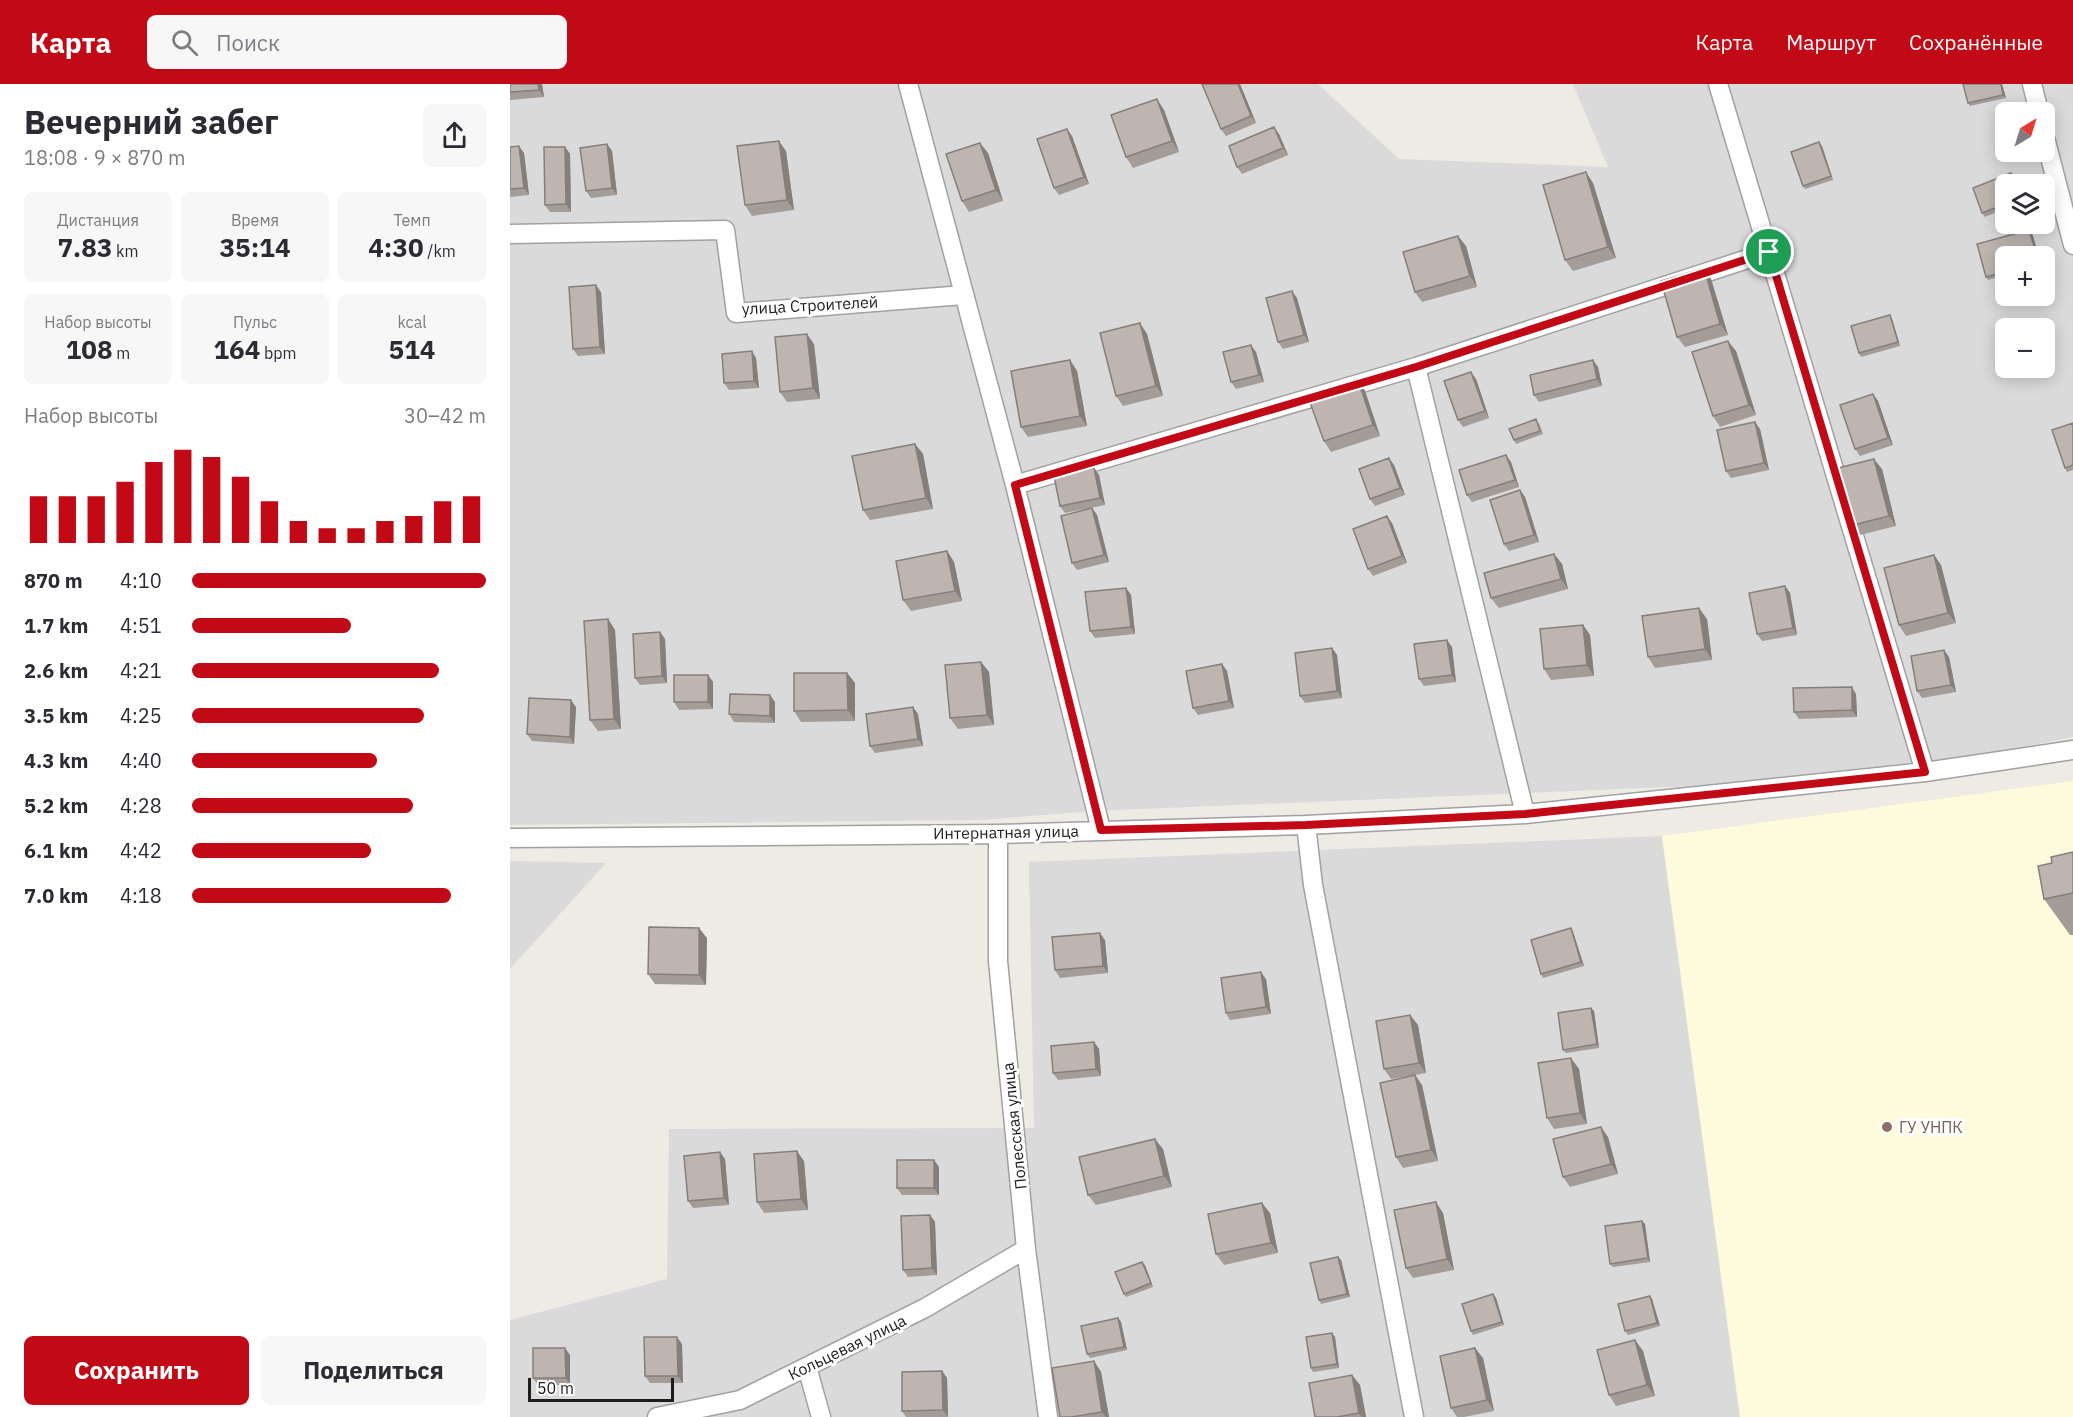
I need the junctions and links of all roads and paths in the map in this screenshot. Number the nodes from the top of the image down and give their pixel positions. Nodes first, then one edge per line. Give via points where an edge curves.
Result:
1 (908, 84) edge
2 (1718, 84) edge
3 (2032, 84) edge
4 (2036, 102) edge
5 (2051, 162) edge
6 (510, 234) edge
7 (2073, 245) edge
8 (1769, 252) junction
9 (963, 295) junction
10 (1416, 367) junction
11 (1015, 485) junction
12 (2073, 750) edge
13 (1925, 772) junction
14 (1525, 814) junction
15 (1306, 825) junction
16 (1101, 830) junction
17 (998, 834) junction
18 (510, 838) edge
19 (1026, 1249) junction
20 (807, 1368) junction
21 (657, 1417) edge
22 (821, 1417) edge
23 (1048, 1417) edge
24 (1414, 1417) edge

1 - 9 street
2 - 8 street
3 - 4 street
5 - 7 street
6 - 9 street, улица Строителей via 725,230 736,313
8 - 10 street
8 - 13 street
9 - 11 street
10 - 11 street
10 - 14 street
11 - 16 street
12 - 13 street, Интернатная улица
13 - 14 street, Интернатная улица
14 - 15 street, Интернатная улица
15 - 16 street, Интернатная улица
15 - 24 street via 1313,885
16 - 17 street, Интернатная улица
17 - 18 street, Интернатная улица
17 - 19 street, Полесская улица via 998,961
19 - 20 street, Кольцевая улица via 926,1308
19 - 23 street, Полесская улица
20 - 21 street, Кольцевая улица via 740,1400
20 - 22 street

